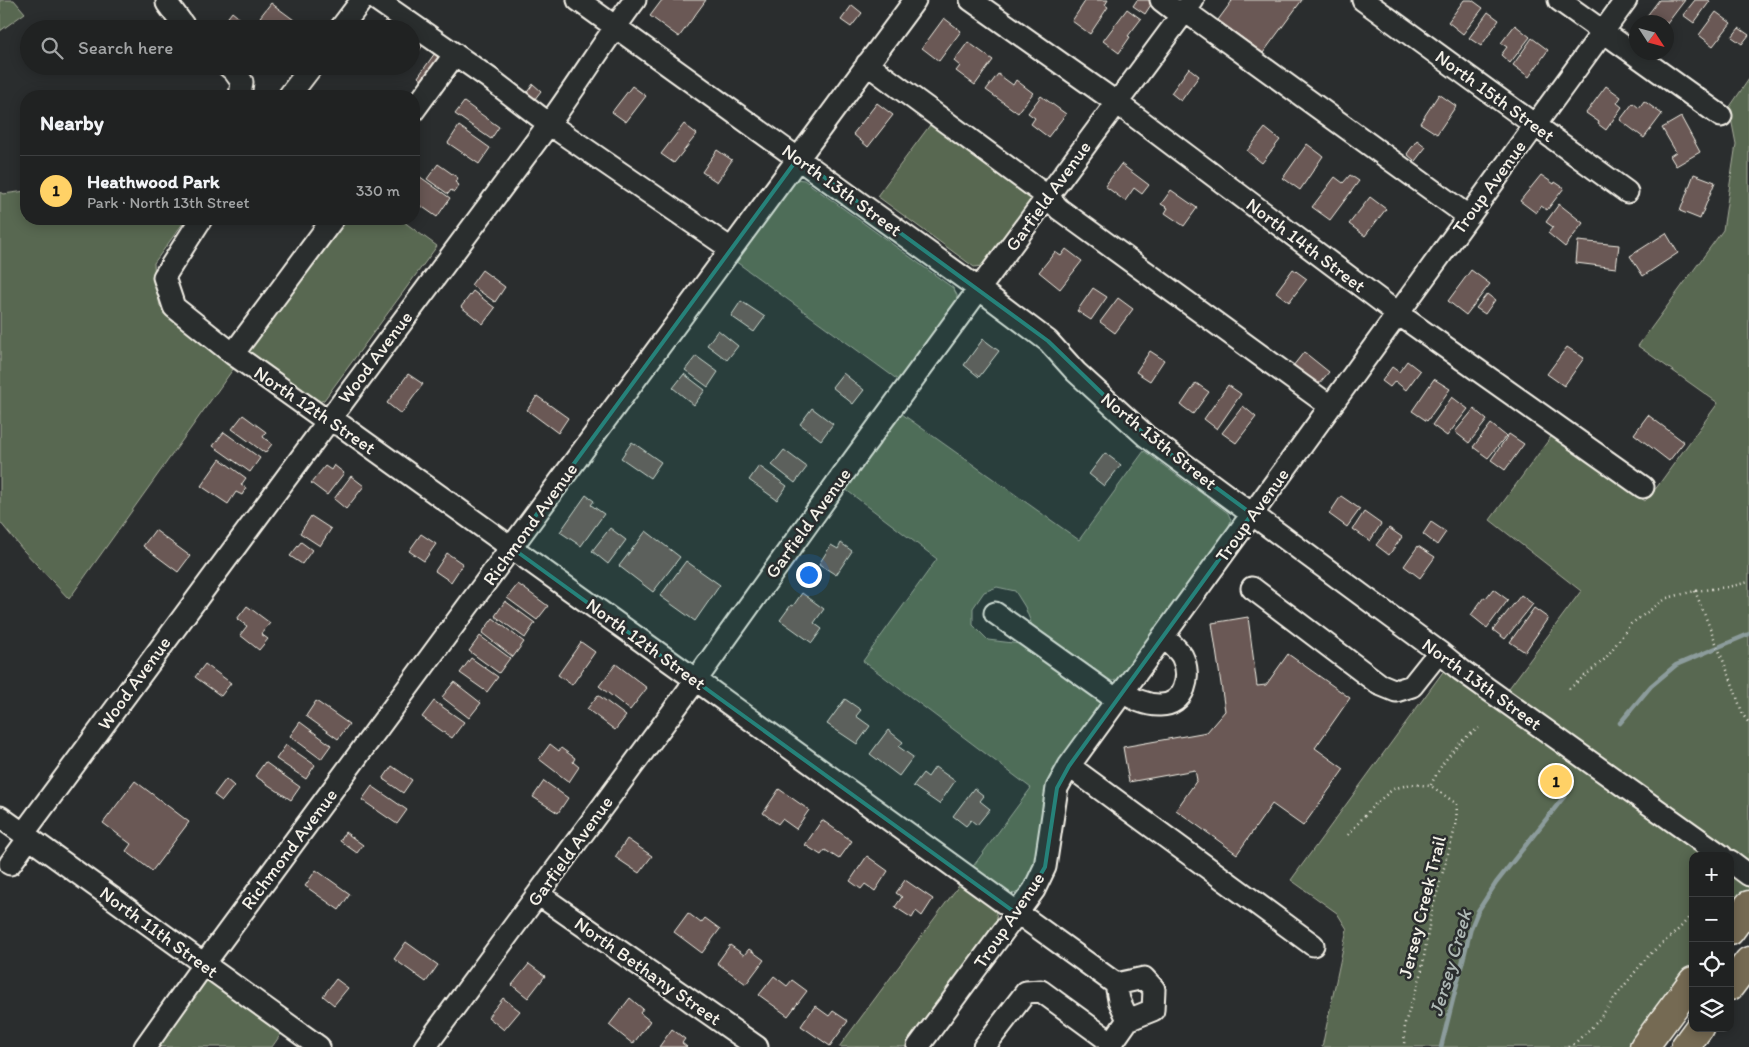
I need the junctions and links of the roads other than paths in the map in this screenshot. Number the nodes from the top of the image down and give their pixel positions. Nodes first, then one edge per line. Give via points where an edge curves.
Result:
1 (166, 0) edge
2 (362, 0) edge
3 (377, 0) edge
4 (578, 0) edge
5 (635, 0) edge
6 (915, 0) edge
7 (971, 0) edge
8 (1161, 0) edge
9 (1363, 0) edge
10 (1559, 0) edge
11 (1626, 0) edge
12 (1189, 6) edge
13 (179, 20) edge
14 (347, 20) edge
15 (406, 20) edge
16 (615, 27) junction
17 (420, 30) edge
18 (1602, 32) junction
19 (455, 54) junction
20 (867, 64) junction
21 (237, 75) edge
22 (305, 75) edge
23 (241, 90) edge
24 (294, 90) edge
25 (420, 102) edge
26 (1117, 103) junction
27 (1721, 116) dead end
28 (549, 124) junction
29 (1534, 125) junction
30 (798, 158) junction
31 (1627, 192) dead end
32 (1048, 197) junction
33 (1468, 216) junction
34 (197, 225) edge
35 (329, 225) edge
36 (731, 249) junction
37 (979, 289) junction
38 (1397, 313) junction
39 (233, 354) junction
40 (1330, 406) junction
41 (327, 421) junction
42 (1643, 487) dead end
43 (1252, 514) junction
44 (512, 548) junction
45 (1252, 588) dead end
46 (995, 613) dead end
47 (1163, 636) junction
48 (1439, 652) junction
49 (696, 680) junction
50 (1120, 696) junction
51 (1069, 766) junction
52 (0, 817) edge
53 (26, 836) junction
54 (1716, 852) edge
55 (10, 864) dead end
56 (1734, 865) edge
57 (1749, 875) edge
58 (538, 894) junction
59 (1749, 905) edge
60 (1017, 914) junction
61 (1734, 926) edge
62 (1313, 945) dead end
63 (1749, 961) edge
64 (204, 964) junction
65 (1734, 981) edge
66 (1116, 984) junction
67 (1689, 986) edge
68 (1128, 1020) junction
69 (1696, 1032) edge
70 (1111, 1045) edge
71 (145, 1047) edge
72 (319, 1047) edge
73 (425, 1047) edge
74 (757, 1047) edge
75 (918, 1047) edge
76 (984, 1047) edge
77 (1644, 1047) edge
78 (1685, 1047) edge

1 - 13 street
2 - 14 street
3 - 15 street
4 - 16 street, North 13th Street
5 - 16 street, Wood Avenue
6 - 20 street, Richmond Avenue
7 - 26 street, North 14th Street
8 - 12 street via 1174,10
9 - 29 street, North 15th Street
10 - 18 street
11 - 18 street, Troup Avenue
12 - 26 street, Garfield Avenue
12 - 33 street
16 - 28 street, Wood Avenue
16 - 30 street, North 13th Street
17 - 19 street
18 - 27 street
18 - 29 street, Troup Avenue
19 - 25 street
19 - 28 street
20 - 30 street, Richmond Avenue
20 - 32 street
21 - 23 street via 242,82
22 - 24 street
26 - 32 street, Garfield Avenue
26 - 38 street, North 14th Street
28 - 36 street
28 - 41 street, Wood Avenue
29 - 31 street, North 15th Street
29 - 33 street, Troup Avenue
30 - 36 street, Richmond Avenue
30 - 37 street, North 13th Street
32 - 37 street, Garfield Avenue
32 - 40 street via 1059,209
33 - 38 street, Troup Avenue
34 - 39 street, North 12th Street via 164,277 174,307
35 - 39 street
36 - 44 street, Richmond Avenue
37 - 43 street, North 13th Street via 1048,341 1076,372 1146,436
37 - 49 street, Garfield Avenue
38 - 40 street, Troup Avenue
38 - 42 street, North 14th Street
39 - 41 street, North 12th Street
40 - 43 street, Troup Avenue
41 - 44 street, North 12th Street via 342,426
41 - 53 street, Wood Avenue
43 - 47 street, Troup Avenue
43 - 48 street, North 13th Street
44 - 49 street, North 12th Street
44 - 64 street, Richmond Avenue
45 - 48 street via 1379,684 1396,691 1412,686
46 - 50 street
47 - 50 street, Troup Avenue
47 - 50 street via 1181,654 1187,667 1187,682 1182,693 1173,702 1160,706
48 - 54 street, North 13th Street
49 - 58 street, Garfield Avenue
49 - 60 street, North 12th Street
50 - 51 street, Troup Avenue
51 - 60 street, Troup Avenue via 1057,788 1045,867
51 - 62 street
52 - 53 street, North 11th Street
53 - 55 street, Wood Avenue
53 - 64 street, North 11th Street
56 - 57 street
58 - 73 street, Garfield Avenue
58 - 74 street, North Bethany Street
59 - 61 main road
60 - 66 street, North 12th Street
60 - 75 street, Troup Avenue
63 - 65 main road
64 - 71 street, Richmond Avenue
64 - 72 street, North 11th Street
66 - 68 street
66 - 68 street via 1144,978 1154,989 1153,1010
67 - 77 main road
68 - 70 street
69 - 78 main road
70 - 76 street via 1041,991 1026,992

